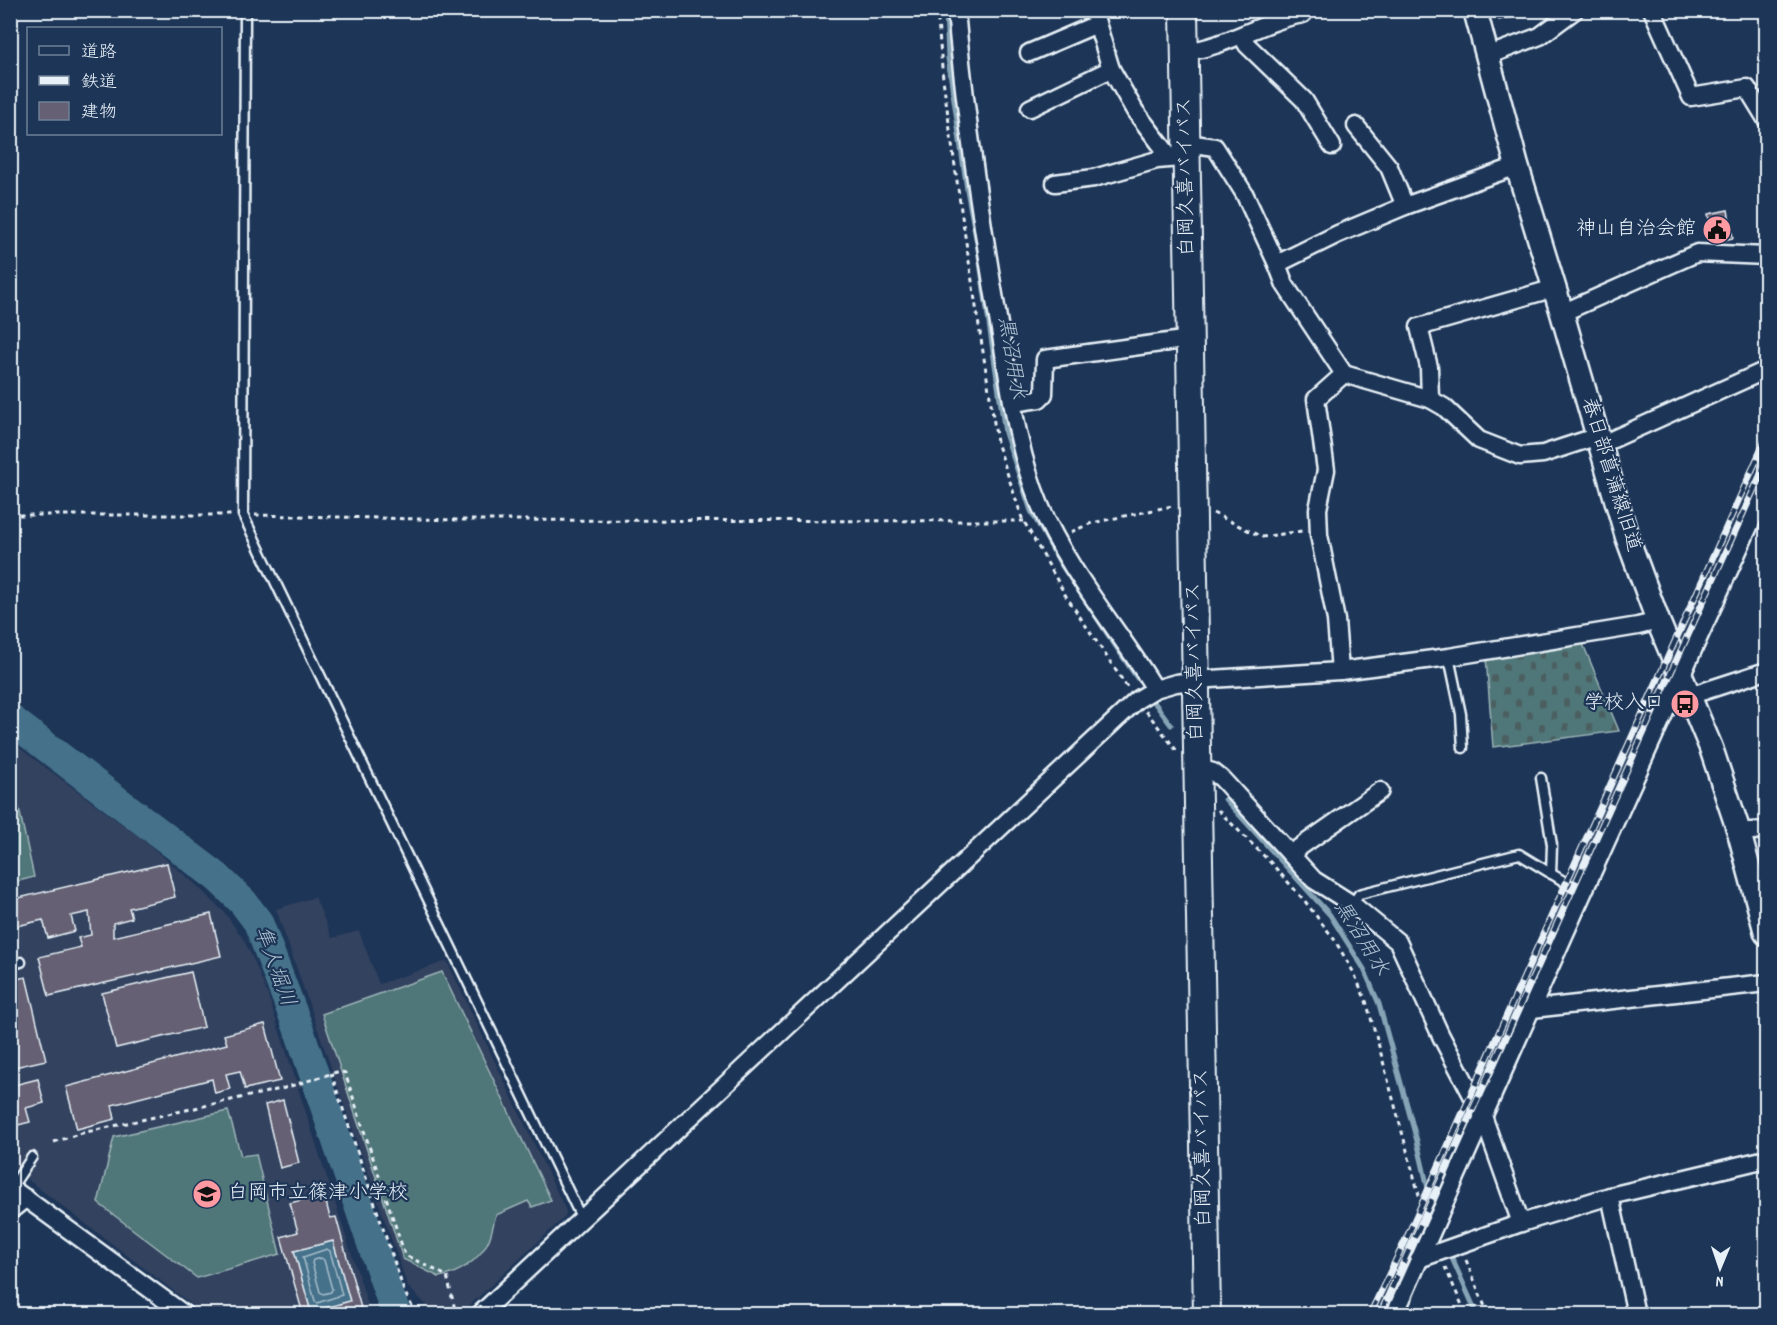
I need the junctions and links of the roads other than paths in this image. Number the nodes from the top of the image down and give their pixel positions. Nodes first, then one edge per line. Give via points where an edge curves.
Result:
1 (245, 10) edge
2 (956, 10) edge
3 (1184, 10) edge
4 (1303, 10) edge
5 (1475, 10) edge
6 (1575, 10) edge
7 (1652, 10) edge
8 (1095, 17) edge
9 (1242, 36) junction
10 (1185, 52) junction
11 (1029, 53) dead end
12 (1487, 56) junction
13 (1111, 69) junction
14 (1030, 108) dead end
15 (1767, 119) edge
16 (1356, 126) dead end
17 (1332, 146) dead end
18 (1182, 153) junction
19 (1517, 166) junction
20 (1055, 183) dead end
21 (1405, 206) junction
22 (1767, 256) edge
23 (1278, 264) junction
24 (1555, 288) junction
25 (1563, 312) junction
26 (1190, 339) junction
27 (1767, 370) edge
28 (1344, 374) junction
29 (1430, 399) junction
30 (1013, 403) junction
31 (1599, 441) junction
32 (1767, 489) edge
33 (1658, 621) junction
34 (1449, 657) junction
35 (1767, 670) edge
36 (1340, 671) junction
37 (1196, 681) junction
38 (1685, 687) junction
39 (1155, 689) junction
40 (1463, 748) dead end
41 (1190, 760) junction
42 (1541, 778) dead end
43 (1380, 790) dead end
44 (1767, 830) edge
45 (1739, 832) junction
46 (1290, 854) junction
47 (1551, 874) junction
48 (1582, 893) junction
49 (1352, 904) junction
50 (1767, 933) edge
51 (21, 962) dead end
52 (10, 965) edge
53 (1767, 983) edge
54 (1532, 1009) junction
55 (1483, 1116) junction
56 (32, 1157) dead end
57 (1767, 1159) edge
58 (11, 1187) edge
59 (1610, 1196) junction
60 (26, 1198) junction
61 (10, 1211) edge
62 (583, 1217) junction
63 (1521, 1223) junction
64 (1419, 1258) junction
65 (184, 1314) edge
66 (480, 1314) edge
67 (1207, 1314) edge
68 (1395, 1314) edge
69 (1636, 1314) edge

1 - 62 lane via 243,515
2 - 30 street via 966,120
3 - 10 main road, 白岡久喜バイパス
4 - 9 street via 1303,14 1283,18
5 - 12 street, 春日部菖蒲線旧道
6 - 12 street via 1540,36
7 - 15 street via 1691,97 1747,88
8 - 11 street
8 - 13 street
9 - 10 street via 1205,50
9 - 17 street via 1304,100
10 - 18 main road, 白岡久喜バイパス
12 - 19 street, 春日部菖蒲線旧道
13 - 14 street
13 - 18 street via 1136,111
16 - 21 street via 1389,167
18 - 20 street via 1094,178
18 - 23 street via 1215,147 1244,193
18 - 26 main road, 白岡久喜バイパス
19 - 21 street
19 - 24 street, 春日部菖蒲線旧道
21 - 23 street
22 - 25 street via 1697,253
23 - 28 street via 1284,285
24 - 25 street, 春日部菖蒲線旧道
24 - 29 street via 1419,327 1429,367
25 - 31 street, 春日部菖蒲線旧道
26 - 30 street via 1045,359 1044,394 1038,399
26 - 37 main road, 白岡久喜バイパス
27 - 31 street
28 - 29 street
28 - 36 street via 1316,399 1326,470 1318,509 1319,529 1336,620
29 - 31 street via 1479,440 1520,456
30 - 39 street via 1026,470 1056,538
31 - 33 street, 春日部菖蒲線旧道 via 1627,537
32 - 38 street
33 - 34 street
33 - 38 street, 春日部菖蒲線旧道
34 - 36 street
34 - 40 lane via 1461,714
35 - 38 street
36 - 37 street
37 - 39 street
37 - 41 main road, 白岡久喜バイパス
38 - 45 street, 春日部菖蒲線旧道 via 1711,748
38 - 48 street
39 - 62 street via 1137,700
41 - 46 street via 1222,779
41 - 67 main road, 白岡久喜バイパス
42 - 47 lane via 1552,845
43 - 46 street
44 - 45 street
45 - 50 street, 春日部菖蒲線旧道
46 - 49 street via 1314,880
47 - 48 lane
47 - 49 lane via 1519,854 1359,894
48 - 54 street
49 - 55 street via 1398,942
51 - 52 lane
53 - 54 street
54 - 55 street
55 - 63 street
55 - 64 street
56 - 58 lane
57 - 59 street
58 - 60 street
59 - 63 street
59 - 69 street
60 - 61 street
60 - 65 street
62 - 66 street
63 - 64 street
64 - 68 street

